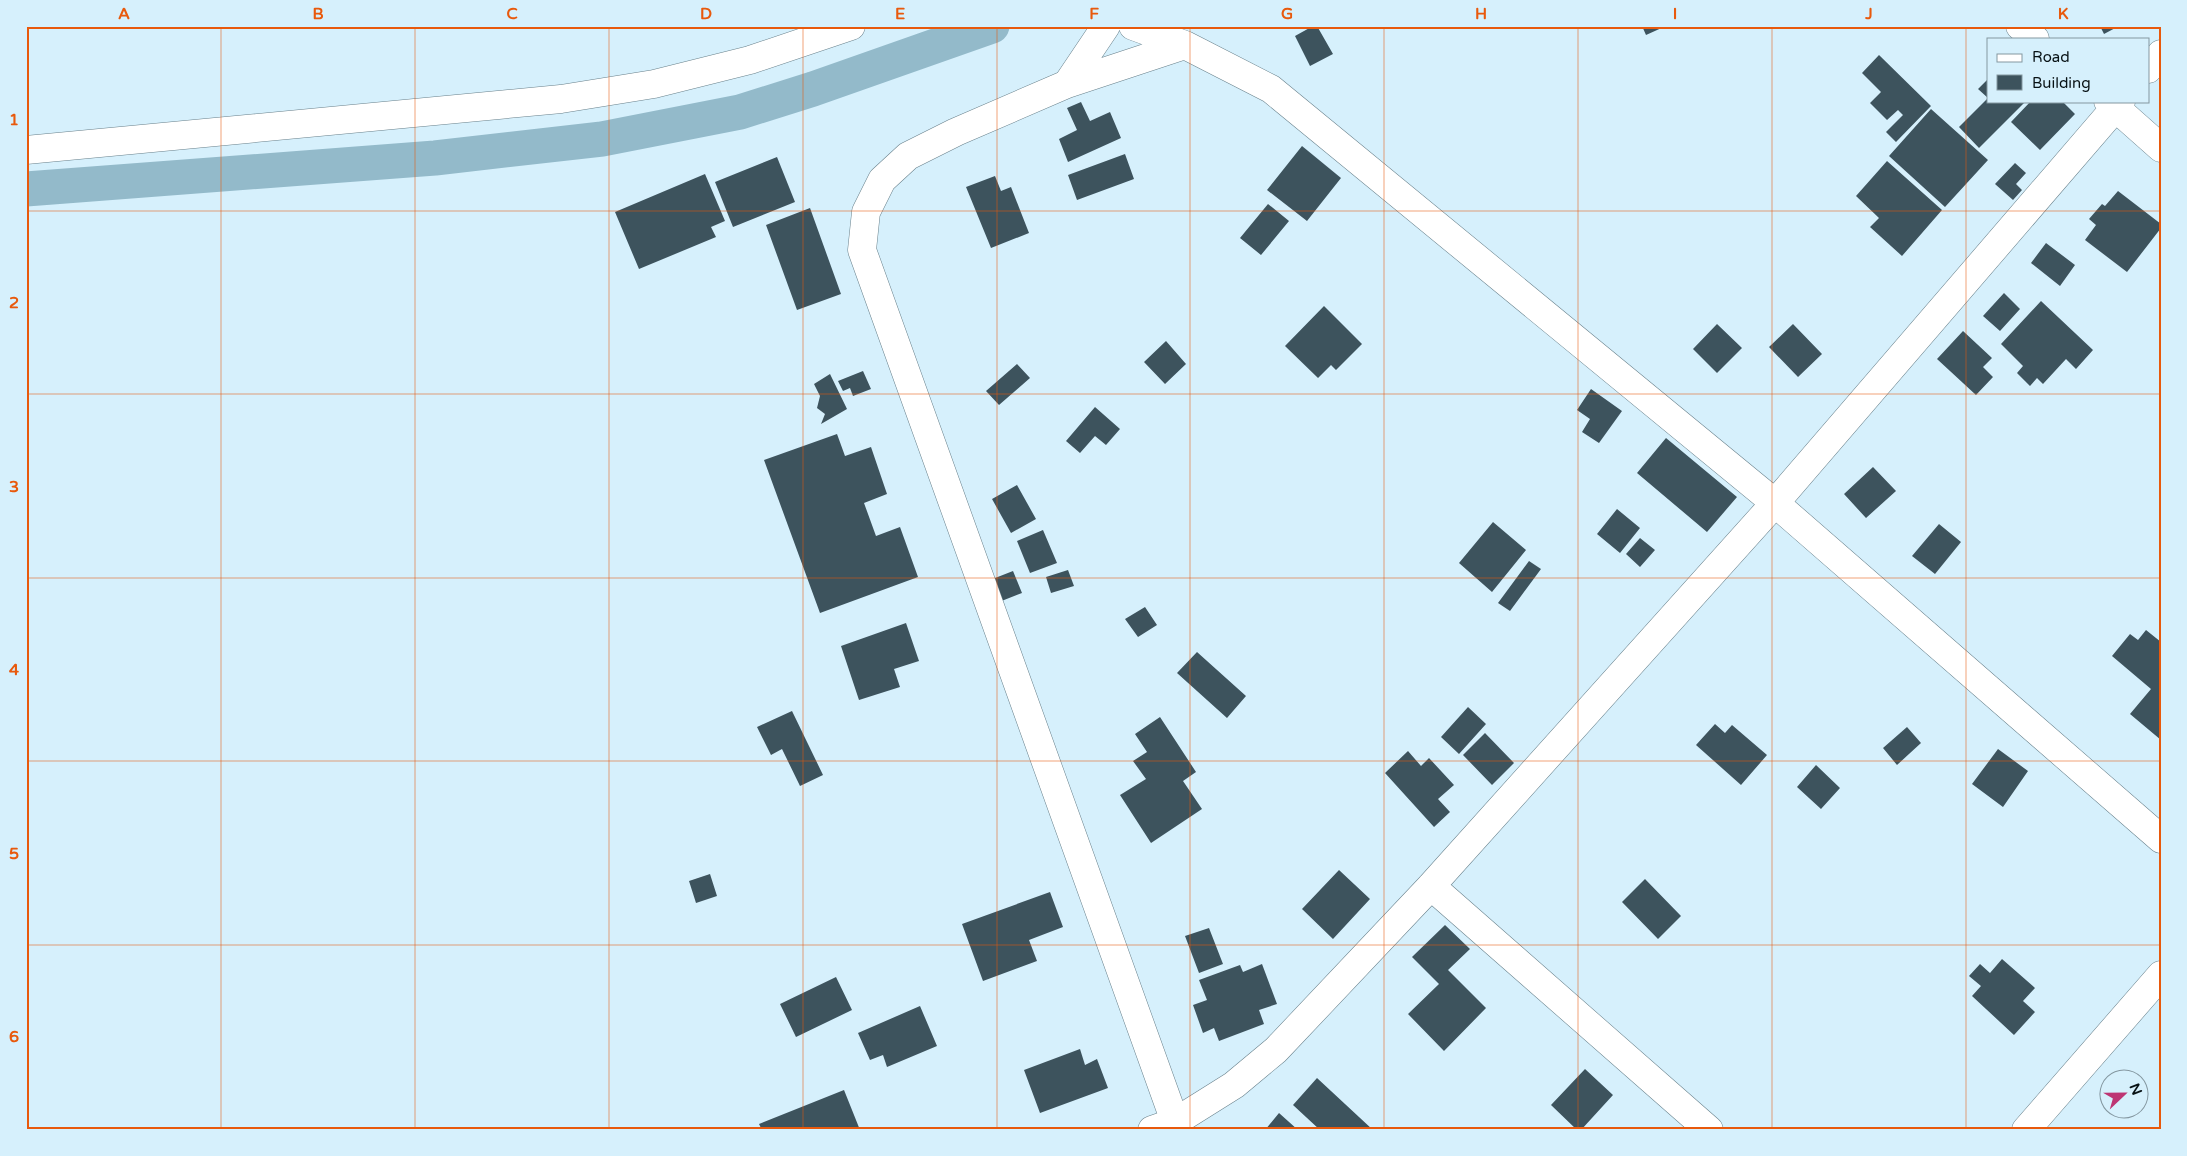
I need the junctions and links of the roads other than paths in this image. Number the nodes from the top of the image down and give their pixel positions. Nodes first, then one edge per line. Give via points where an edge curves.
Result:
1 (851, 26) edge
2 (1106, 26) edge
3 (1133, 26) edge
4 (2020, 26) edge
5 (2034, 38) edge
6 (1185, 45) junction
7 (2161, 54) edge
8 (2150, 67) edge
9 (1067, 84) junction
10 (2115, 103) edge
11 (2161, 148) edge
12 (26, 150) edge
13 (1774, 503) junction
14 (2161, 839) edge
15 (1431, 886) junction
16 (2161, 975) edge
17 (1168, 1127) edge
18 (1709, 1130) edge
19 (2026, 1130) edge

1 - 12 street via 750,60 654,84 561,99
2 - 9 street
3 - 6 street
4 - 5 street
6 - 9 street
6 - 13 street via 1271,89
7 - 8 street
9 - 17 street via 908,156 882,180 866,212 862,250
10 - 11 street
10 - 13 street
13 - 14 street
13 - 15 street
15 - 17 street via 1276,1050 1234,1085
15 - 18 street
16 - 19 street

